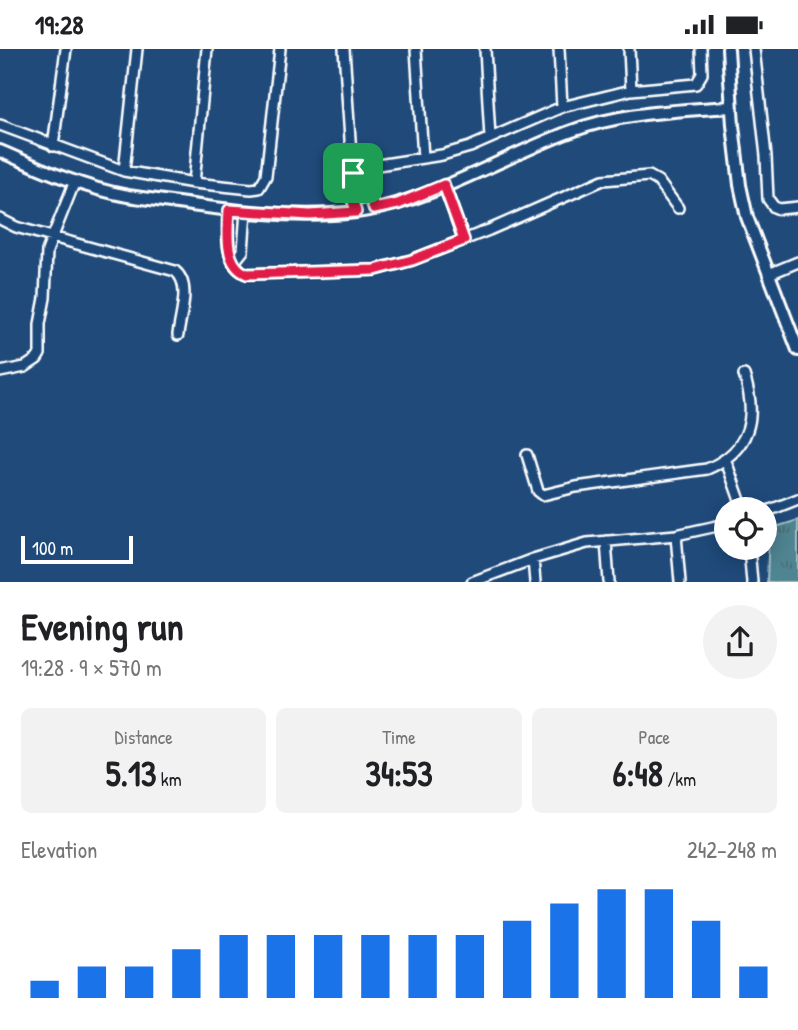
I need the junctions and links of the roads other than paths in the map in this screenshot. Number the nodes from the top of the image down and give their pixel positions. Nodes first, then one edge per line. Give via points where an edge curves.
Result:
1 (66, 49) edge
2 (137, 49) edge
3 (207, 49) edge
4 (280, 49) edge
5 (344, 49) edge
6 (416, 49) edge
7 (485, 49) edge
8 (559, 49) edge
9 (629, 49) edge
10 (701, 49) edge
11 (728, 49) edge
12 (754, 49) edge
13 (730, 89) junction
14 (631, 90) junction
15 (562, 107) junction
16 (731, 107) junction
17 (715, 108) junction
18 (0, 125) edge
19 (733, 125) junction
20 (490, 138) junction
21 (53, 146) junction
22 (0, 151) edge
23 (423, 158) junction
24 (124, 171) junction
25 (353, 171) junction
26 (75, 181) junction
27 (194, 183) junction
28 (444, 185) junction
29 (798, 207) edge
30 (678, 208) dead end
31 (374, 209) junction
32 (229, 210) junction
33 (246, 211) junction
34 (356, 212) junction
35 (0, 219) edge
36 (52, 237) junction
37 (464, 240) junction
38 (235, 261) junction
39 (798, 262) edge
40 (769, 274) junction
41 (178, 335) dead end
42 (798, 350) edge
43 (0, 372) edge
44 (744, 375) dead end
45 (527, 455) dead end
46 (726, 461) junction
47 (739, 497) edge
48 (798, 499) edge
49 (777, 507) edge
50 (714, 527) edge
51 (676, 535) junction
52 (606, 541) junction
53 (533, 559) junction
54 (750, 560) edge
55 (472, 582) edge
56 (535, 582) edge
57 (609, 582) edge
58 (680, 582) edge
59 (752, 582) edge

1 - 21 street
2 - 24 street
3 - 27 street
4 - 27 street via 263,183 251,189
5 - 25 street
6 - 23 street
7 - 20 street
8 - 15 street
9 - 14 street
10 - 14 street via 703,69 696,83
11 - 13 street
12 - 29 street via 768,199 779,209
13 - 16 street
13 - 17 street
14 - 15 street
15 - 20 street
16 - 17 street
16 - 19 street
17 - 19 street
17 - 28 street via 630,115 571,131
18 - 21 street
19 - 40 street via 747,217
20 - 23 street
21 - 24 street
22 - 26 street
23 - 25 street
24 - 27 street
25 - 31 street via 363,175
25 - 34 street via 350,184
26 - 32 street via 128,196
26 - 36 street
28 - 31 street
28 - 37 street
30 - 37 street via 653,178 603,180
31 - 34 street
32 - 33 street
32 - 38 street via 227,249
33 - 34 street
33 - 38 street via 243,251
35 - 36 street
36 - 41 street via 178,273 184,286
36 - 43 street via 47,251 40,354 25,367
37 - 38 street via 375,270 247,274
39 - 40 street
40 - 42 street
44 - 46 street via 752,413 747,434
45 - 46 street via 543,495 707,469
46 - 47 street
48 - 49 street
50 - 51 street
51 - 52 street
51 - 58 street
52 - 53 street
52 - 57 street
53 - 55 street
53 - 56 street
54 - 59 street

